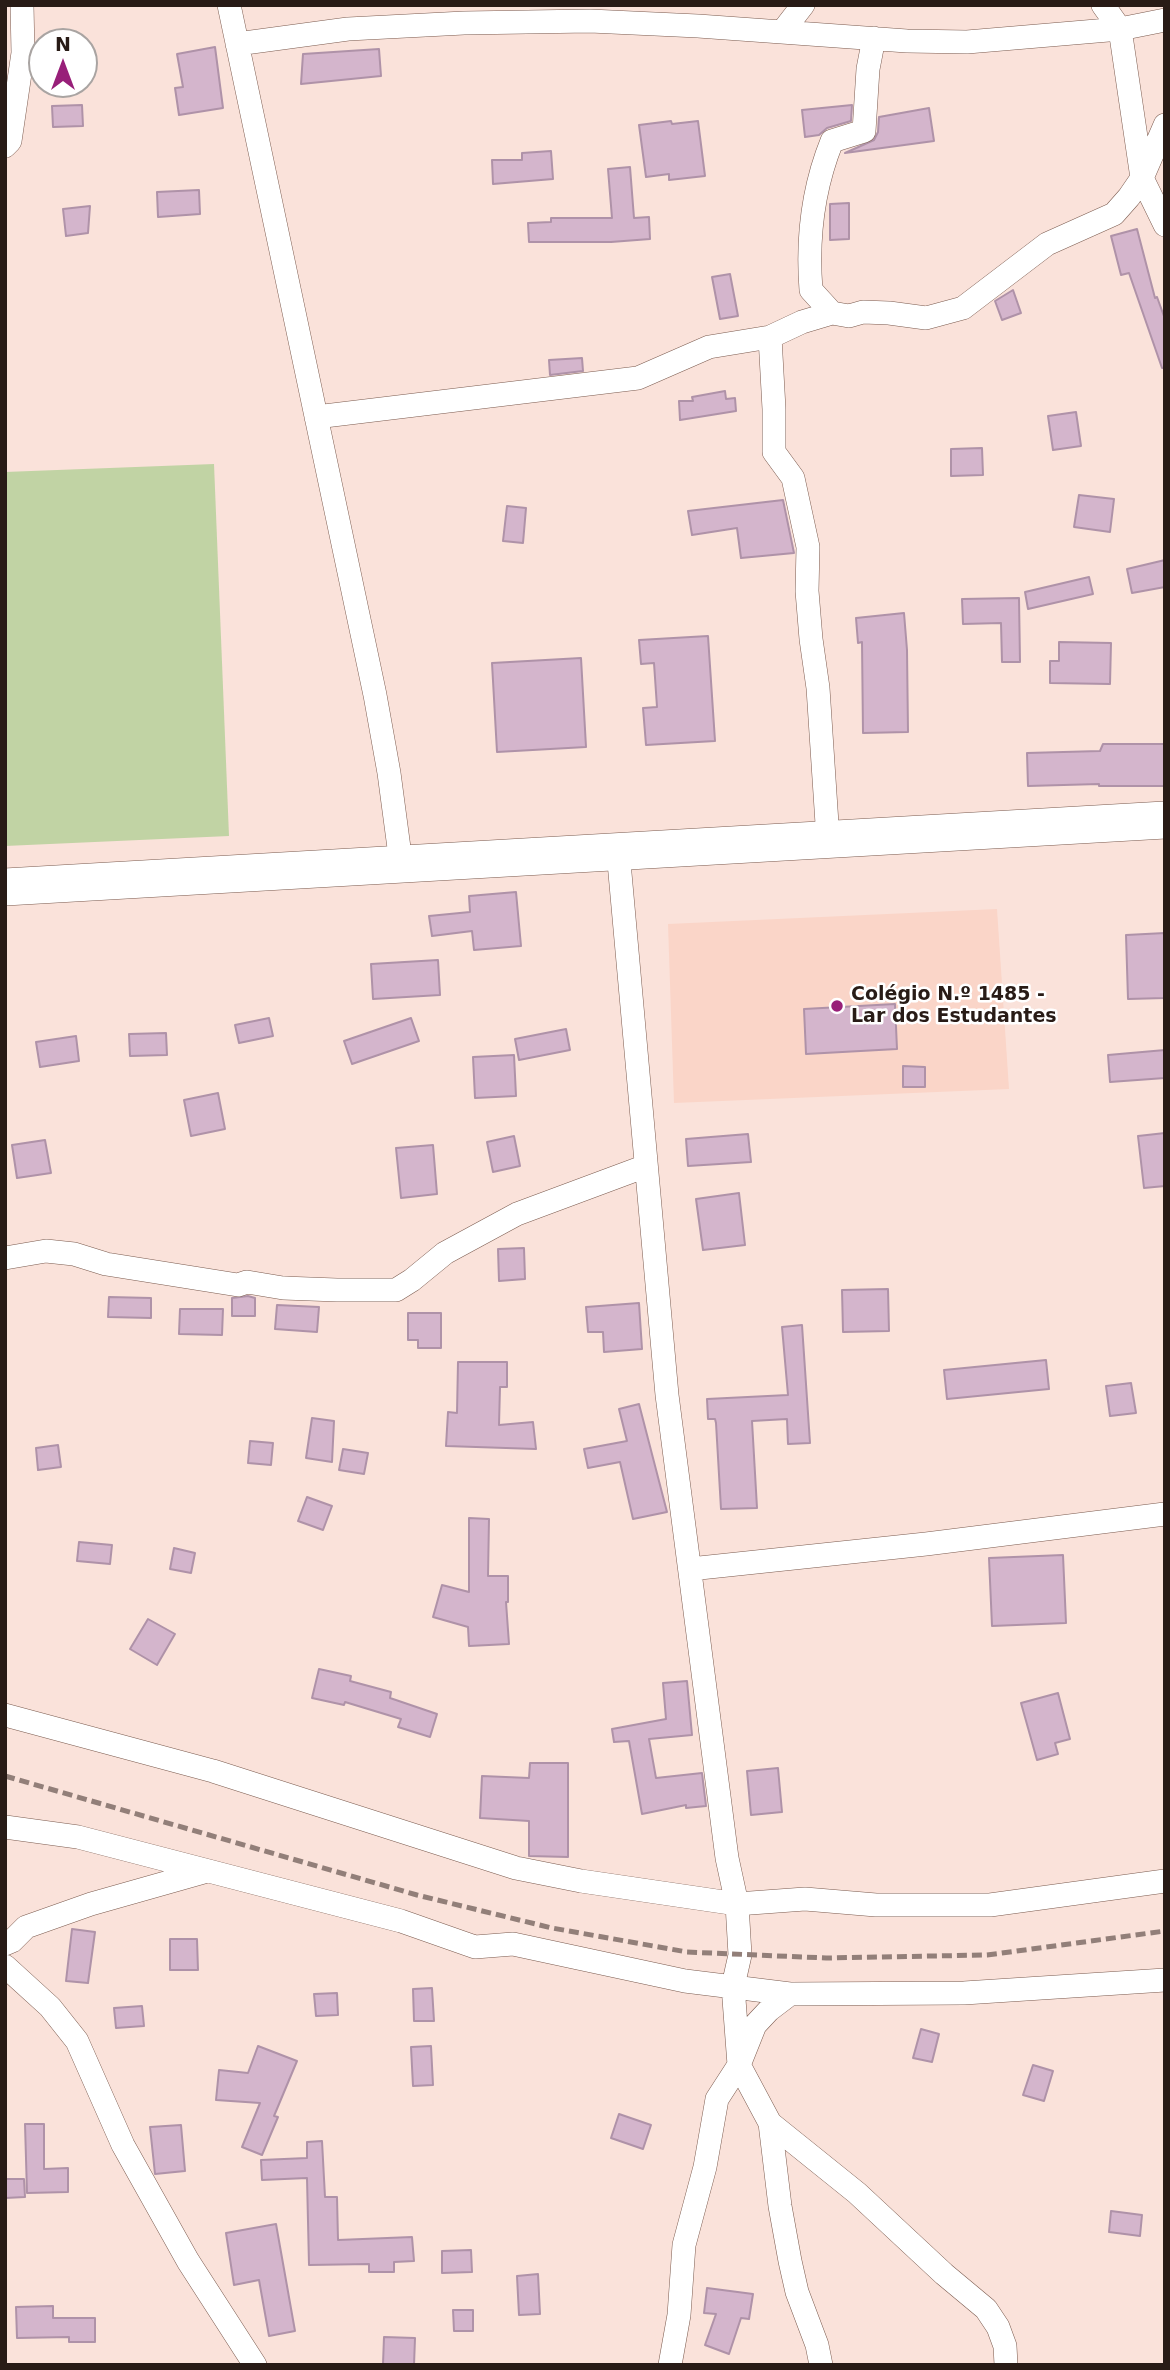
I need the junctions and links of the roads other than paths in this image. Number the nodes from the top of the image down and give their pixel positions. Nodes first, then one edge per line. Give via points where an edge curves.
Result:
1 (22, 5) edge
2 (229, 5) edge
3 (803, 5) edge
4 (1103, 5) edge
5 (1165, 20) edge
6 (1120, 29) junction
7 (782, 32) junction
8 (874, 38) junction
9 (237, 44) junction
10 (1165, 125) edge
11 (5, 146) edge
12 (1142, 178) junction
13 (1165, 225) edge
14 (832, 313) junction
15 (770, 337) junction
16 (316, 417) junction
17 (1165, 820) edge
18 (828, 839) junction
19 (618, 851) junction
20 (401, 863) junction
21 (5, 887) edge
22 (646, 1167) junction
23 (5, 1258) edge
24 (1165, 1514) edge
25 (690, 1569) junction
26 (5, 1715) edge
27 (5, 1827) edge
28 (207, 1872) junction
29 (1165, 1881) edge
30 (737, 1904) junction
31 (5, 1944) edge
32 (5, 1966) edge
33 (1165, 1980) edge
34 (733, 1986) junction
35 (790, 1994) junction
36 (739, 2065) junction
37 (770, 2123) junction
38 (255, 2365) edge
39 (670, 2365) edge
40 (821, 2365) edge
41 (1006, 2365) edge

1 - 11 street via 23,53 10,141
2 - 9 street
3 - 7 street
4 - 6 street
5 - 6 street
6 - 8 street via 967,42
6 - 12 street
7 - 8 street
7 - 9 street via 590,21 464,23 348,29
8 - 14 street via 864,131 832,141 815,199 808,262 811,290
9 - 16 street
10 - 12 street
12 - 13 street
12 - 14 street via 1114,214 1047,244 963,309 926,318
14 - 15 street
15 - 16 street via 709,347 638,378
15 - 18 street via 774,452 793,478 808,547 809,615
16 - 20 street via 375,695
17 - 18 main road
18 - 19 main road
19 - 20 main road
19 - 22 street
20 - 21 main road
22 - 23 street via 517,1214 445,1253 396,1290 238,1285 47,1251
22 - 25 street via 667,1395
24 - 25 street
25 - 30 street via 727,1858
26 - 30 street via 213,1771 516,1868
27 - 28 street via 78,1837
28 - 31 street via 26,1927
28 - 34 street via 401,1921 475,1947 513,1944 685,1981
29 - 30 street via 990,1905 876,1905 805,1899
30 - 34 street via 740,1955
32 - 38 street via 50,2007 77,2041 123,2145 188,2261
33 - 35 street via 964,1993
34 - 35 street
34 - 36 street
35 - 36 street via 755,2025
36 - 37 street
36 - 39 street via 717,2099 684,2245
37 - 40 street via 790,2261
37 - 41 street via 857,2193 986,2309 1005,2346

